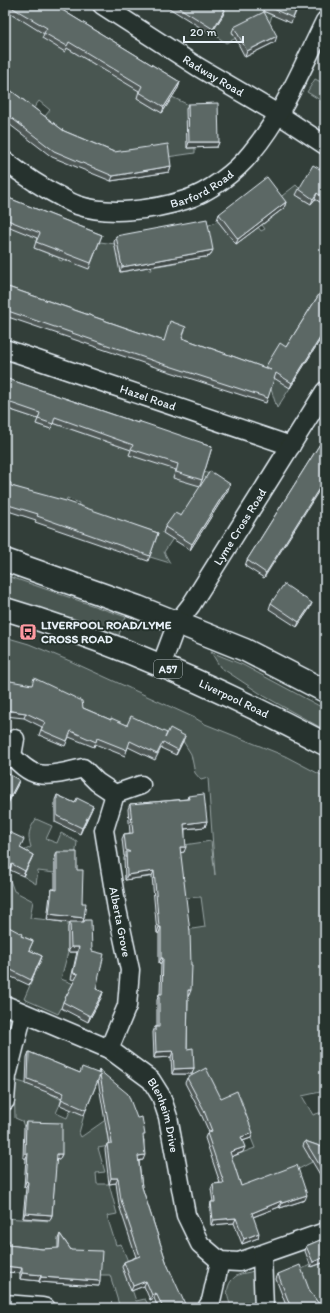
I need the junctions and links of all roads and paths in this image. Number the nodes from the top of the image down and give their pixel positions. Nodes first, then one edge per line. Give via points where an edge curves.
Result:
1 (102, 5) edge
2 (325, 22) edge
3 (278, 114) junction
4 (325, 145) edge
5 (5, 161) edge
6 (5, 349) edge
7 (325, 391) edge
8 (291, 446) junction
9 (5, 560) edge
10 (5, 609) edge
11 (177, 623) junction
12 (161, 666) junction
13 (325, 691) edge
14 (325, 744) edge
15 (10, 751) edge
16 (141, 785) dead end
17 (115, 794) junction
18 (5, 1005) edge
19 (23, 1013) junction
20 (108, 1049) junction
21 (5, 1101) edge
22 (325, 1232) edge
23 (262, 1255) junction
24 (220, 1260) junction
25 (5, 1304) edge
26 (214, 1306) edge
27 (46, 1308) edge
28 (264, 1308) edge

1 - 3 street, Radway Road via 198,67
2 - 3 street, Barford Road
3 - 4 street, Radway Road
3 - 5 street, Barford Road via 251,153 236,169 209,189 185,200 161,206 116,212 77,205 30,180
6 - 8 street, Hazel Road
7 - 8 street, Lyme Cross Road
8 - 11 street, Lyme Cross Road via 192,605
9 - 11 highway
10 - 12 highway, Liverpool Road / A57
11 - 12 street, Lyme Cross Road
11 - 13 highway via 245,650
12 - 14 highway, Liverpool Road / A57
15 - 17 street via 23,766 38,774 61,774 83,768
16 - 17 street
17 - 20 street, Alberta Grove via 104,830 130,970 127,1006
18 - 19 street, Blenheim Drive
19 - 20 street, Blenheim Drive
19 - 21 street via 7,1076
20 - 24 street, Blenheim Drive via 151,1080 161,1096 168,1117 186,1215 200,1244
22 - 23 street
23 - 24 street via 239,1262
23 - 28 street
24 - 26 street
25 - 27 street

